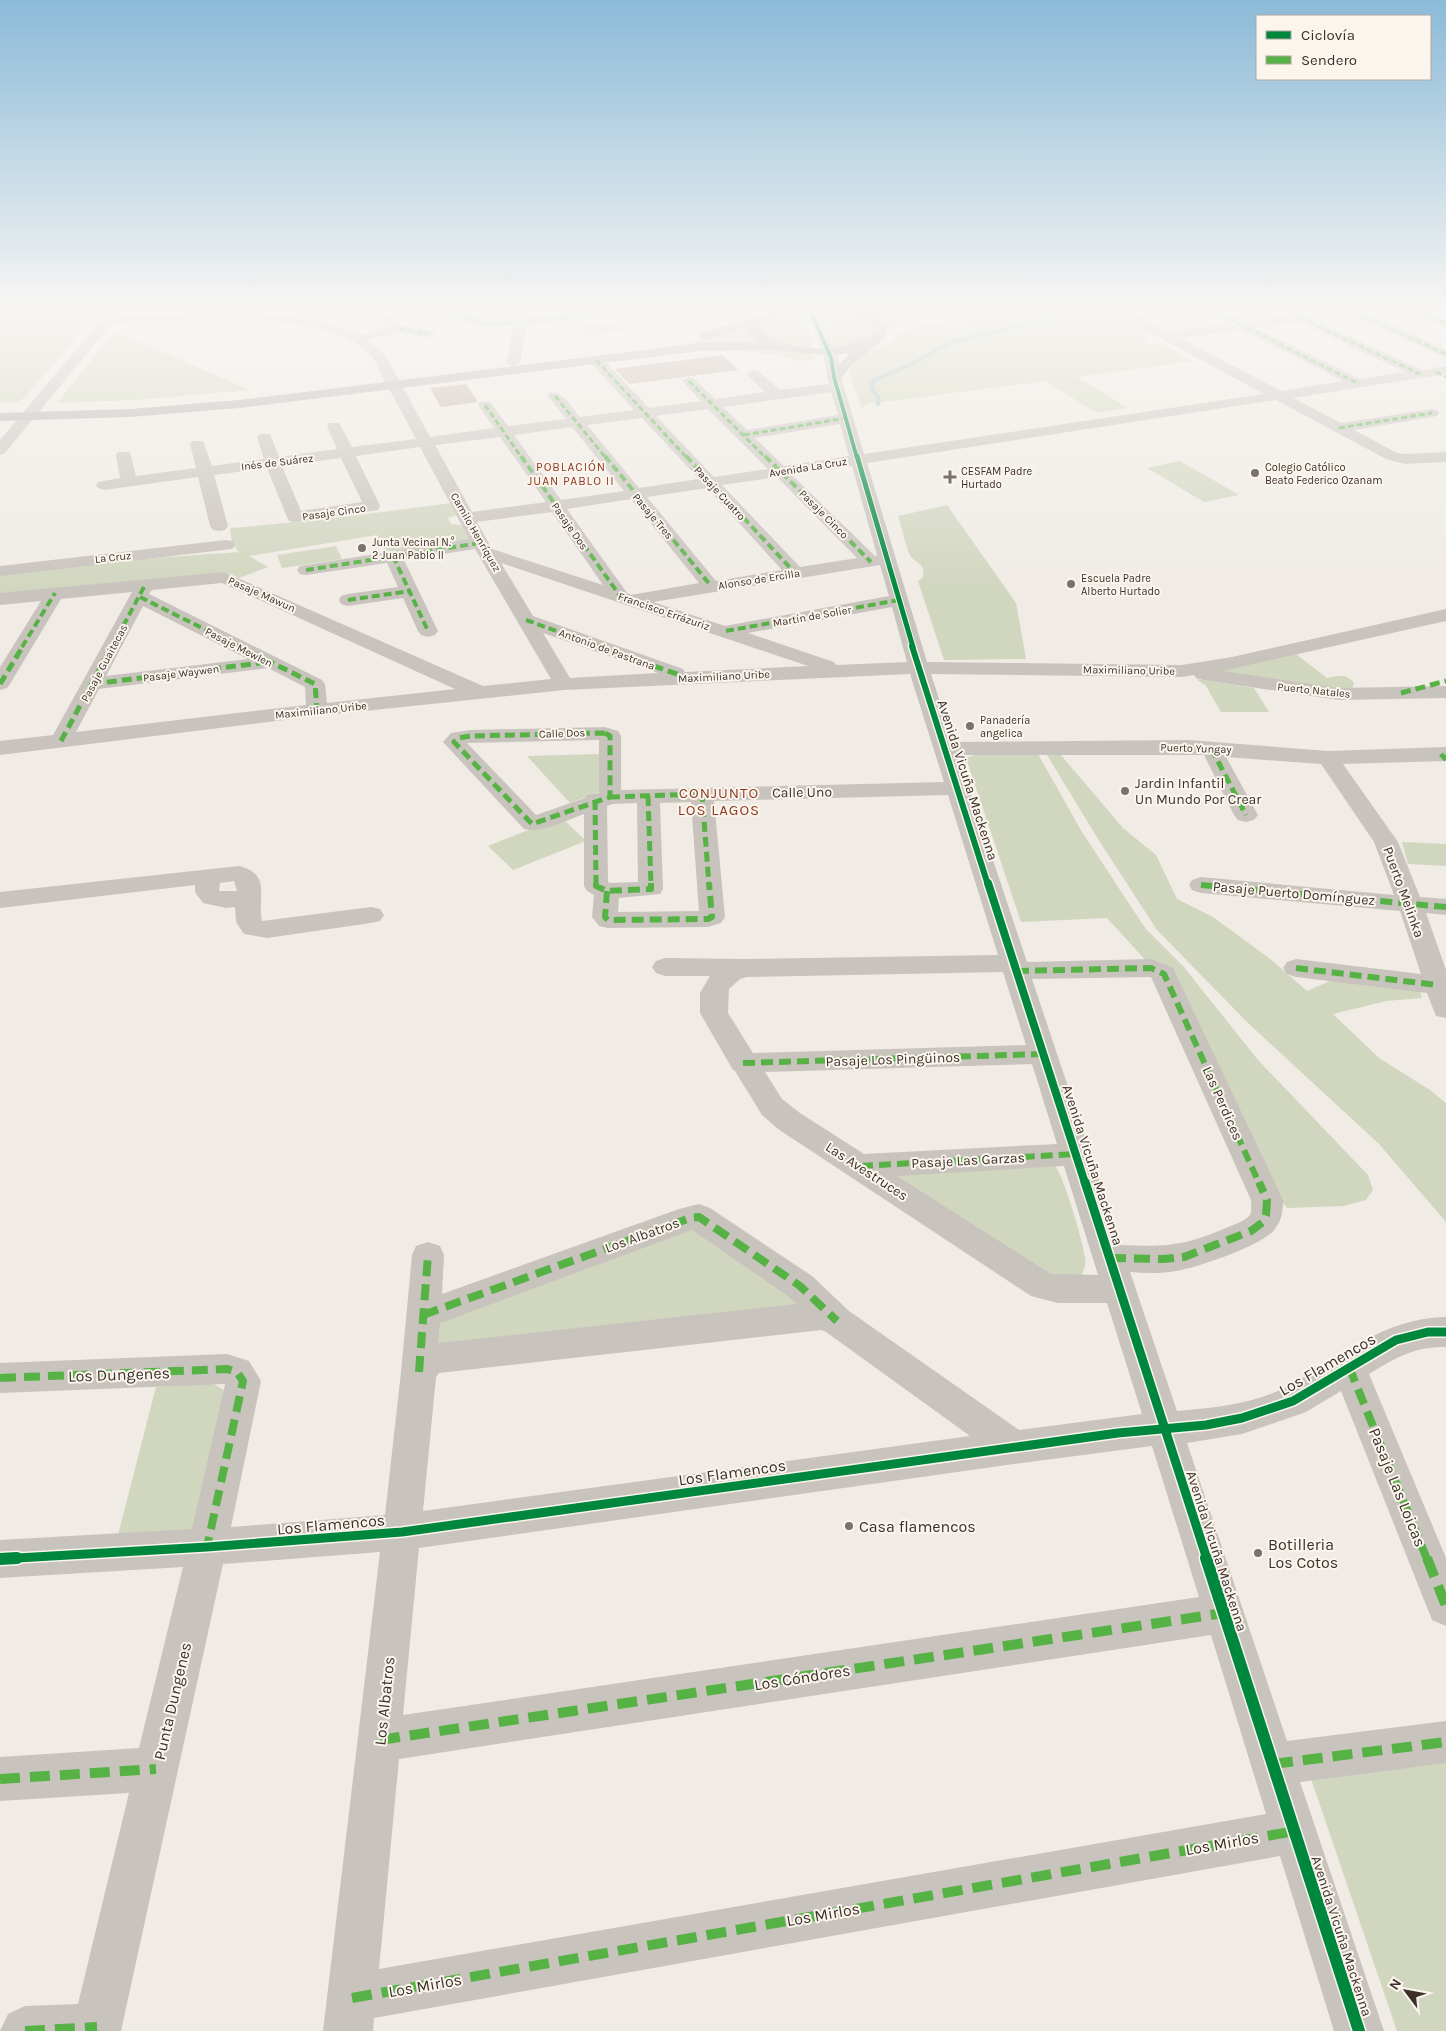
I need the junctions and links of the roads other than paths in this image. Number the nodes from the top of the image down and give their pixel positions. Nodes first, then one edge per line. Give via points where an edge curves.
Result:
1 (39, 402) edge
2 (245, 402) edge
3 (403, 402) edge
4 (560, 402) edge
5 (635, 402) edge
6 (710, 402) edge
7 (730, 402) edge
8 (842, 402) edge
9 (1240, 402) edge
10 (1290, 402) edge
11 (1409, 402) dead end
12 (712, 404) junction
13 (484, 405) dead end
14 (0, 410) edge
15 (31, 412) junction
16 (646, 413) junction
17 (1432, 413) junction
18 (0, 417) edge
19 (847, 418) junction
20 (1446, 420) edge
21 (576, 422) junction
22 (334, 426) dead end
23 (1339, 428) junction
24 (504, 432) junction
25 (744, 435) junction
26 (264, 437) dead end
27 (426, 442) junction
28 (198, 444) dead end
29 (0, 450) edge
30 (346, 453) junction
31 (124, 455) dead end
32 (1446, 456) edge
33 (858, 458) junction
34 (272, 463) junction
35 (780, 471) junction
36 (204, 472) junction
37 (129, 482) junction
38 (710, 482) junction
39 (104, 485) dead end
40 (634, 494) junction
41 (556, 506) junction
42 (466, 518) junction
43 (219, 526) dead end
44 (226, 545) dead end
45 (484, 548) junction
46 (393, 556) junction
47 (879, 561) junction
48 (306, 570) dead end
49 (0, 571) edge
50 (794, 574) junction
51 (711, 586) junction
52 (142, 591) junction
53 (410, 591) junction
54 (55, 594) junction
55 (626, 598) junction
56 (0, 599) edge
57 (348, 600) dead end
58 (899, 600) junction
59 (1446, 615) edge
60 (526, 620) junction
61 (428, 631) dead end
62 (726, 631) junction
63 (269, 662) junction
64 (919, 668) junction
65 (840, 671) junction
66 (1182, 671) junction
67 (688, 678) junction
68 (1446, 681) edge
69 (0, 684) edge
70 (92, 684) junction
71 (564, 684) junction
72 (478, 692) junction
73 (1446, 692) edge
74 (1401, 693) junction
75 (318, 710) junction
76 (62, 741) junction
77 (0, 748) edge
78 (1211, 748) junction
79 (945, 749) junction
80 (1445, 756) edge
81 (1328, 758) junction
82 (958, 788) junction
83 (702, 794) junction
84 (648, 796) junction
85 (603, 799) junction
86 (1246, 815) dead end
87 (532, 824) joint
88 (1201, 885) dead end
89 (607, 891) junction
90 (0, 900) edge
91 (1410, 904) junction
92 (1446, 907) edge
93 (371, 916) dead end
94 (665, 967) dead end
95 (1015, 967) junction
96 (745, 968) junction
97 (1296, 968) dead end
98 (1437, 985) junction
99 (1446, 1009) edge
100 (1044, 1054) junction
101 (743, 1063) junction
102 (1076, 1154) junction
103 (860, 1166) junction
104 (428, 1255) dead end
105 (1110, 1258) junction
106 (1120, 1289) junction
107 (423, 1315) junction
108 (837, 1321) junction
109 (1446, 1332) edge
110 (1349, 1367) junction
111 (237, 1372) joint
112 (419, 1372) junction
113 (0, 1378) edge
114 (1164, 1429) junction
115 (1014, 1447) junction
116 (402, 1532) junction
117 (207, 1547) junction
118 (0, 1559) edge
119 (1446, 1606) edge
120 (1224, 1613) junction
121 (380, 1740) junction
122 (1446, 1742) edge
123 (1273, 1764) junction
124 (156, 1769) junction
125 (0, 1779) edge
126 (1295, 1831) junction
127 (350, 2015) edge
128 (97, 2029) edge
129 (25, 2031) edge
130 (1359, 2031) edge

1 - 15 street
2 - 15 main road via 184,410 102,414
3 - 27 street, Camilo Henríquez
4 - 21 street, Pasaje Tres
5 - 16 street, Pasaje Cuatro
6 - 12 street, Pasaje Cinco
7 - 12 street, Inés de Suárez
8 - 19 street, Avenida Vicuña Mackenna
9 - 33 street, Avenida La Cruz
10 - 23 street
11 - 17 street
12 - 16 street, Inés de Suárez
12 - 25 street, Pasaje Cinco
13 - 24 street, Pasaje Dos
14 - 15 main road
15 - 18 main road
15 - 29 street
16 - 21 street, Inés de Suárez
16 - 38 street, Pasaje Cuatro
17 - 20 street
17 - 23 street
19 - 25 street
19 - 33 street, Avenida Vicuña Mackenna
21 - 24 street, Inés de Suárez
21 - 40 street, Pasaje Tres
22 - 30 street
23 - 32 street via 1392,456 1405,459
24 - 27 street, Inés de Suárez
24 - 41 street, Pasaje Dos
25 - 35 street, Pasaje Cinco
26 - 34 street
27 - 30 street, Inés de Suárez
27 - 42 street, Camilo Henríquez
28 - 36 street
30 - 34 street, Inés de Suárez
30 - 34 street, Pasaje Cinco via 372,506 295,517
31 - 37 street
33 - 35 street, Avenida La Cruz
33 - 47 street, Avenida Vicuña Mackenna
34 - 36 street, Inés de Suárez
35 - 38 street, Avenida La Cruz
35 - 47 street, Pasaje Cinco
36 - 37 street, Inés de Suárez
36 - 43 street
37 - 39 street, Inés de Suárez
38 - 40 street, Avenida La Cruz
38 - 50 street, Pasaje Cuatro
40 - 41 street, Avenida La Cruz
40 - 51 street, Pasaje Tres
41 - 42 street, Avenida La Cruz
41 - 55 street, Pasaje Dos
42 - 45 street, Camilo Henríquez
44 - 49 street, La Cruz
45 - 46 street
45 - 55 street, Francisco Errázuriz
45 - 60 street, Camilo Henríquez
46 - 48 street
46 - 53 street
47 - 50 street, Alonso de Ercilla
47 - 58 street, Avenida Vicuña Mackenna
50 - 51 street, Alonso de Ercilla
51 - 55 street, Alonso de Ercilla
52 - 54 street, Pasaje Mawun
52 - 63 street, Pasaje Mewlen
52 - 70 street, Pasaje Guaitecas
52 - 72 street, Pasaje Mawun via 218,577 229,578
53 - 57 street
53 - 61 street
54 - 56 street, Pasaje Mawun
54 - 69 street
55 - 62 street, Francisco Errázuriz
58 - 62 street, Martín de Solier
58 - 64 street, Avenida Vicuña Mackenna
59 - 66 street, Maximiliano Uribe via 1232,663
60 - 67 street, Antonio de Pastrana
60 - 71 street, Camilo Henríquez
62 - 65 street, Francisco Errázuriz
63 - 70 street, Pasaje Waywen
63 - 75 street, Pasaje Mewlen via 315,684
64 - 65 street, Maximiliano Uribe
64 - 66 street, Maximiliano Uribe
64 - 79 street, Avenida Vicuña Mackenna
65 - 67 street, Maximiliano Uribe
66 - 74 street, Puerto Natales via 1339,694
67 - 71 street, Maximiliano Uribe
68 - 74 street
70 - 76 street, Pasaje Guaitecas
71 - 72 street, Maximiliano Uribe
72 - 75 street, Maximiliano Uribe
73 - 74 street, Puerto Natales
75 - 76 street, Maximiliano Uribe
76 - 77 street, Maximiliano Uribe
78 - 79 street, Puerto Yungay
78 - 81 street, Puerto Yungay
78 - 86 street
79 - 82 street, Avenida Vicuña Mackenna
80 - 81 street, Puerto Yungay
81 - 91 street, Puerto Melinka via 1386,842
82 - 83 street, Calle Uno
82 - 95 street, Avenida Vicuña Mackenna
83 - 84 street, Calle Uno
83 - 89 street via 712,916 708,919 608,920 605,917
84 - 85 street, Calle Uno
84 - 89 street via 651,889
85 - 87 street, Calle Uno
85 - 87 street, Calle Dos via 610,736 606,733 470,736 454,742
85 - 89 street via 596,886
88 - 91 street, Pasaje Puerto Domínguez
90 - 93 street via 208,875 207,892 212,898 248,897 249,924 258,930
91 - 92 street, Pasaje Puerto Domínguez
91 - 98 street, Puerto Melinka
94 - 96 street, Las Avestruces
95 - 96 street, Las Avestruces
95 - 100 street, Avenida Vicuña Mackenna
95 - 105 street, Las Perdices via 1151,968 1164,974 1267,1200 1265,1217 1254,1229 1194,1254 1169,1258
96 - 101 street, Las Avestruces via 731,973 717,985 713,1002 714,1014
97 - 98 street
98 - 99 street, Puerto Melinka
100 - 101 street, Pasaje Los Pingüinos
100 - 102 street, Avenida Vicuña Mackenna
101 - 103 street, Las Avestruces via 778,1113
102 - 103 street, Pasaje Las Garzas
102 - 105 street, Avenida Vicuña Mackenna
103 - 106 street, Las Avestruces via 1043,1286 1058,1290
104 - 107 street, Los Albatros
105 - 106 street, Avenida Vicuña Mackenna
106 - 114 street, Avenida Vicuña Mackenna
107 - 108 street, Los Albatros via 699,1217 800,1286
107 - 112 street, Los Albatros
108 - 112 street, Los Albatros via 821,1316 437,1358 427,1362
108 - 115 street, Los Albatros
109 - 110 street, Los Flamencos via 1428,1332 1396,1340
110 - 114 street, Los Flamencos via 1293,1401 1268,1411 1206,1425
110 - 119 street, Pasaje Las Loicas
111 - 113 street, Los Dungenes via 226,1369
111 - 117 street, Punta Dungenes via 243,1381
112 - 116 street, Los Albatros
114 - 115 street, Los Flamencos
114 - 120 street, Avenida Vicuña Mackenna
115 - 116 street, Los Flamencos
116 - 117 street, Los Flamencos
116 - 121 street, Los Albatros
117 - 118 street, Los Flamencos
117 - 124 street, Punta Dungenes
120 - 121 street, Los Cóndores
120 - 123 street, Avenida Vicuña Mackenna
121 - 127 street, Los Albatros
122 - 123 street
123 - 126 street, Avenida Vicuña Mackenna
124 - 125 street
124 - 128 street, Punta Dungenes
126 - 127 street, Los Mirlos
126 - 130 street, Avenida Vicuña Mackenna
128 - 129 street

